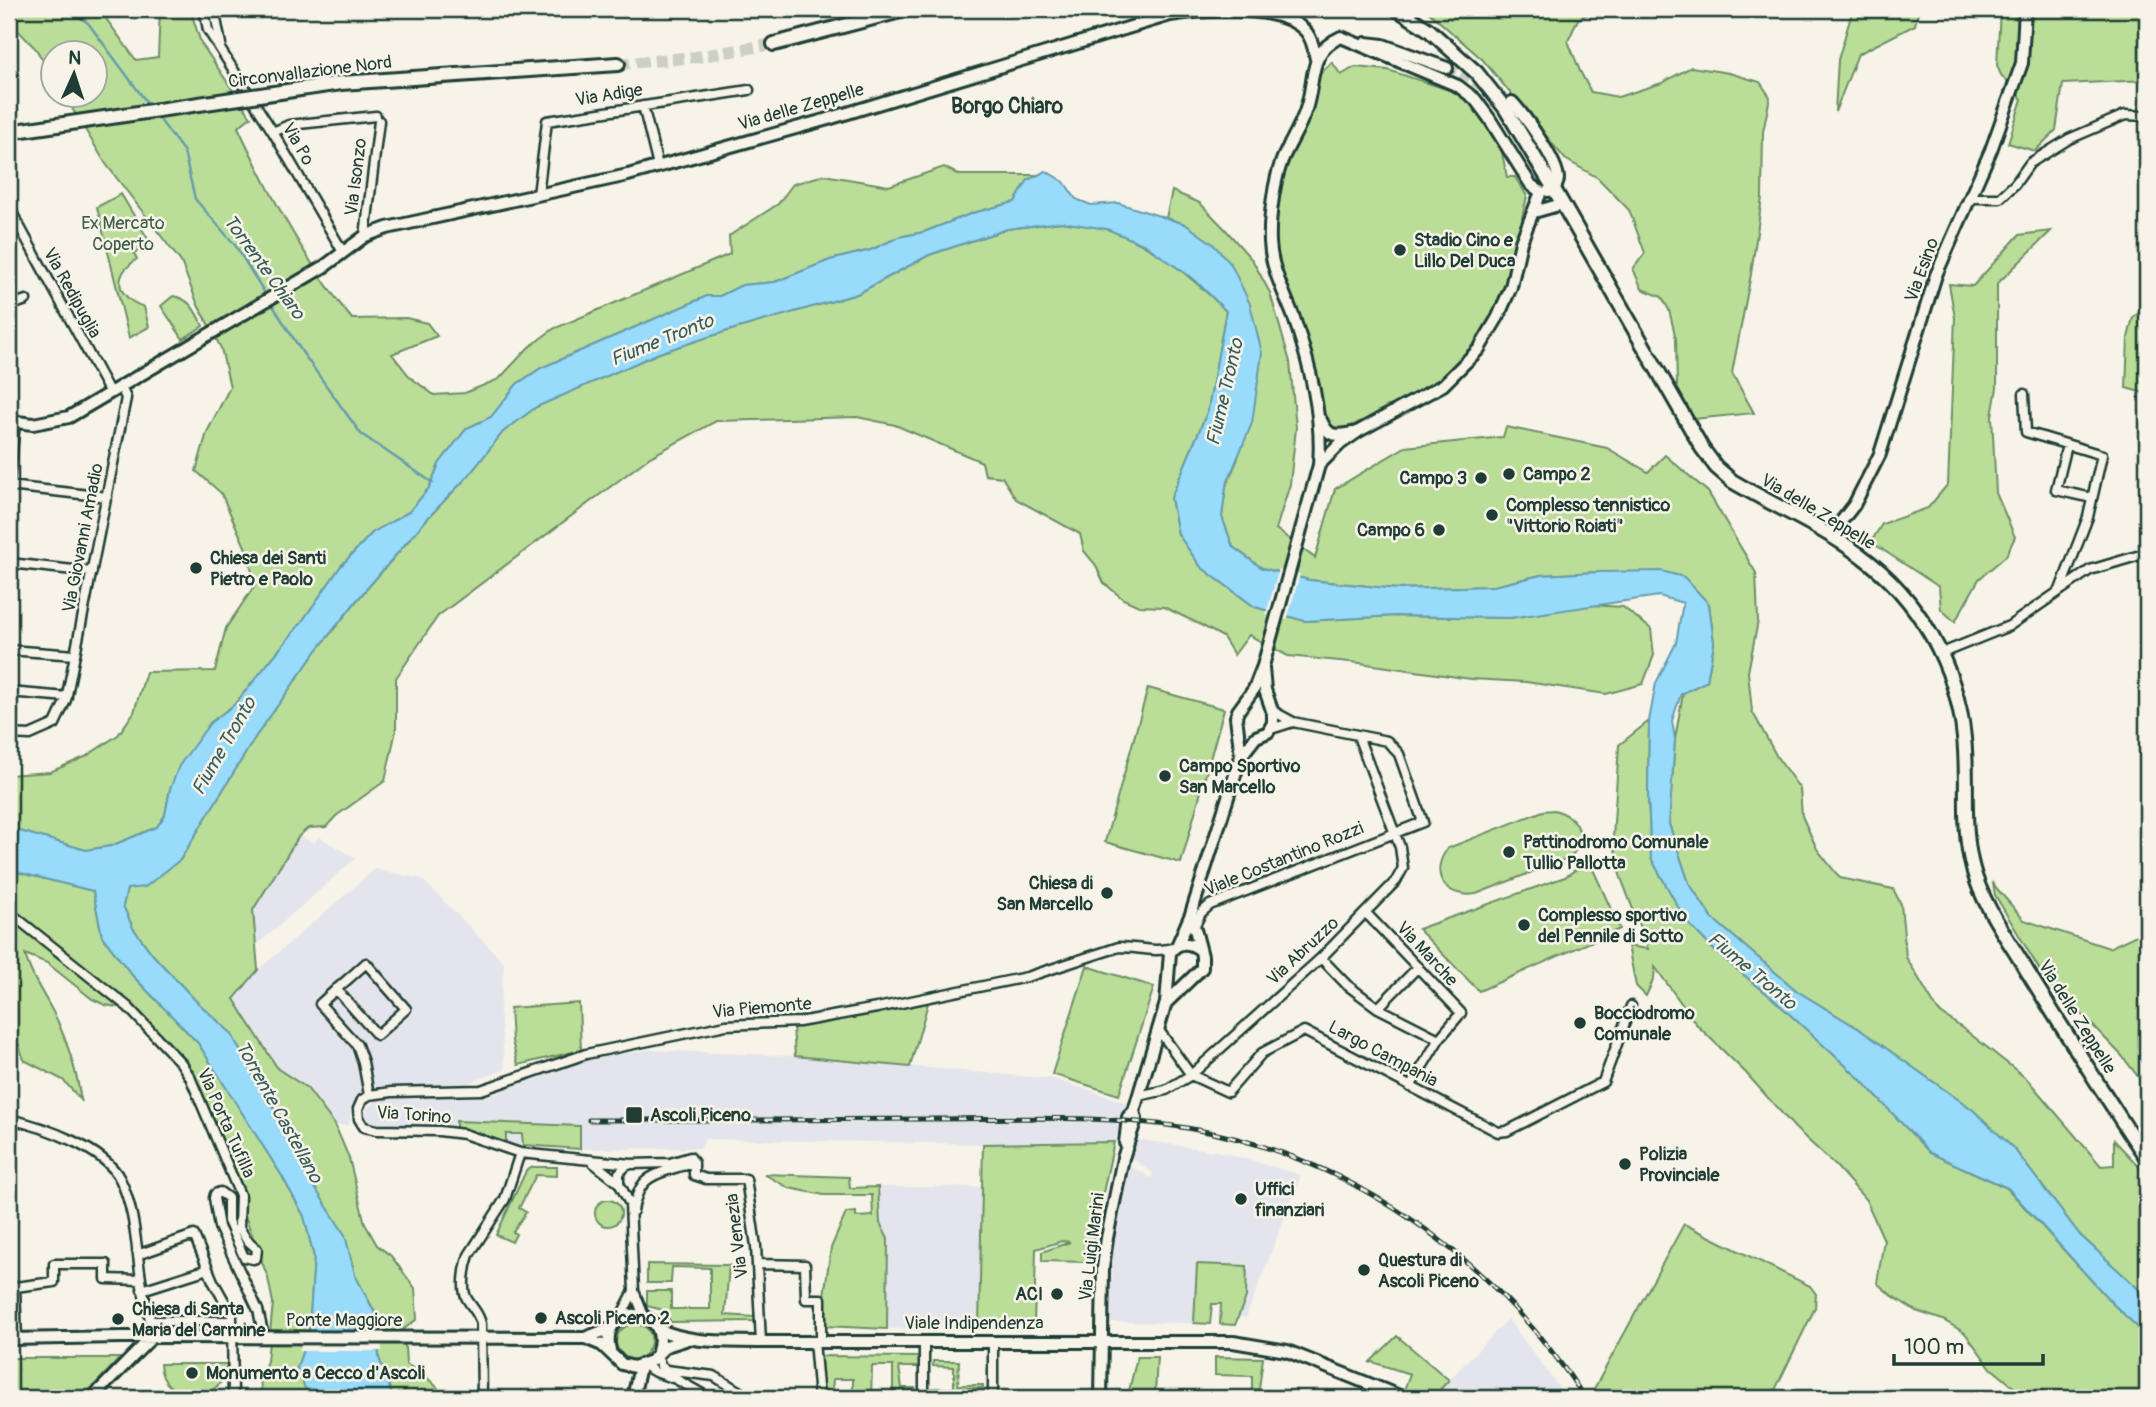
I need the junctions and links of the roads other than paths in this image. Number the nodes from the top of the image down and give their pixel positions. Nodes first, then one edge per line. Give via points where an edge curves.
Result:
1 (204, 9) edge
2 (214, 9) edge
3 (908, 9) edge
4 (1396, 9) edge
5 (2025, 9) edge
6 (1354, 41) junction
7 (774, 44) tunnel mouth
8 (224, 54) junction
9 (1316, 59) junction
10 (618, 64) tunnel mouth
11 (1447, 68) tunnel mouth
12 (749, 90) dead end
13 (1512, 102) tunnel mouth
14 (643, 106) junction
15 (2147, 116) edge
16 (9, 123) edge
17 (30, 129) junction
18 (9, 132) edge
19 (273, 132) junction
20 (658, 166) junction
21 (1555, 189) junction
22 (1541, 192) junction
23 (538, 195) junction
24 (1970, 198) junction
25 (1562, 204) junction
26 (9, 207) edge
27 (1534, 212) junction
28 (365, 236) junction
29 (343, 252) junction
30 (26, 300) dead end
31 (9, 306) edge
32 (121, 387) junction
33 (110, 393) junction
34 (2024, 394) dead end
35 (1319, 415) junction
36 (12, 421) edge
37 (1359, 432) junction
38 (2067, 445) junction
39 (1319, 467) junction
40 (9, 485) edge
41 (107, 497) junction
42 (2092, 498) junction
43 (1830, 536) junction
44 (2147, 553) edge
45 (9, 563) edge
46 (92, 572) junction
47 (2060, 590) junction
48 (9, 649) edge
49 (1942, 653) junction
50 (75, 655) junction
51 (1263, 666) junction
52 (9, 692) edge
53 (67, 697) junction
54 (1244, 704) junction
55 (1270, 708) junction
56 (1293, 722) junction
57 (1238, 727) junction
58 (1271, 729) junction
59 (9, 734) edge
60 (1358, 736) junction
61 (1256, 737) junction
62 (1241, 756) junction
63 (1395, 833) junction
64 (9, 912) edge
65 (1366, 913) junction
66 (1191, 914) junction
67 (1194, 927) junction
68 (1175, 947) junction
69 (1199, 949) junction
70 (1157, 952) junction
71 (1321, 958) junction
72 (1169, 965) junction
73 (1418, 967) junction
74 (1195, 975) junction
75 (336, 989) junction
76 (1166, 1003) junction
77 (1631, 1006) dead end
78 (1378, 1008) junction
79 (1158, 1028) junction
80 (1439, 1039) junction
81 (1191, 1075) junction
82 (1410, 1087) junction
83 (369, 1095) junction
84 (1138, 1096) junction
85 (1134, 1111) joint
86 (9, 1119) edge
87 (520, 1153) junction
88 (2147, 1158) edge
89 (589, 1160) junction
90 (694, 1163) junction
91 (633, 1164) junction
92 (620, 1185) junction
93 (643, 1185) junction
94 (631, 1228) junction
95 (137, 1251) junction
96 (757, 1264) junction
97 (208, 1269) junction
98 (141, 1280) junction
99 (142, 1290) junction
100 (634, 1291) junction
101 (644, 1316) junction
102 (620, 1318) junction
103 (152, 1321) junction
104 (232, 1321) junction
105 (611, 1328) junction
106 (658, 1329) junction
107 (152, 1337) junction
108 (232, 1337) junction
109 (268, 1338) junction
110 (585, 1338) junction
111 (13, 1339) edge
112 (482, 1339) junction
113 (688, 1340) junction
114 (1101, 1340) junction
115 (818, 1341) junction
116 (924, 1341) junction
117 (993, 1341) junction
118 (761, 1342) junction
119 (610, 1350) junction
120 (657, 1353) junction
121 (622, 1364) junction
122 (641, 1366) junction
123 (656, 1372) junction
124 (701, 1374) junction
125 (694, 1389) junction
126 (634, 1391) edge
127 (92, 1398) edge
128 (233, 1398) edge
129 (482, 1398) edge
130 (709, 1398) edge
131 (750, 1398) edge
132 (819, 1398) edge
133 (924, 1398) edge
134 (993, 1398) edge
135 (1101, 1398) edge
136 (1405, 1398) edge

1 - 8 street, Via Po via 208,30
2 - 8 street
3 - 7 main road
4 - 21 main road via 1429,30 1476,73 1505,108
5 - 24 street, Via Esino via 2022,63
6 - 9 street via 1341,37 1330,42
6 - 11 street via 1383,45
6 - 22 street via 1458,86 1475,99 1531,185
8 - 19 street, Via Po
9 - 20 street, Via delle Zeppelle via 1307,32 1270,15 1232,11 1170,15
9 - 35 street, Viale Costantino Rozzi via 1306,110 1282,161 1270,241 1272,262 1300,335
10 - 17 main road, Circonvallazione Nord, bridge via 341,83
12 - 14 street, Via Adige
13 - 21 street, Via delle Zeppelle via 1556,170
14 - 20 street
14 - 23 street, Via Adige via 547,121
15 - 24 street via 2125,115 2069,139 2030,163 2000,198
16 - 17 main road
17 - 18 main road, Circonvallazione Nord
19 - 28 street, Via Isonzo via 289,125 378,118
19 - 29 street, Via Po
20 - 23 street, Via delle Zeppelle
21 - 22 street
21 - 25 main road, Via delle Zeppelle
22 - 27 street
23 - 28 street, Via delle Zeppelle
24 - 43 street, Via Esino via 1936,275 1880,453 1854,505
25 - 27 street
25 - 43 main road, Via delle Zeppelle via 1716,467 1732,481
26 - 33 street, Via Redipuglia
27 - 37 street via 1521,242 1511,287 1479,349 1443,385
28 - 29 street, Via delle Zeppelle
29 - 32 street, Via delle Zeppelle
30 - 31 street
32 - 33 street, Via delle Zeppelle
32 - 41 street, Via Giovanni Amadio via 127,398
33 - 36 street, Via delle Zeppelle via 69,417 42,423
34 - 38 street via 2025,432
35 - 37 street via 1333,435
35 - 39 street, Viale Costantino Rozzi
36 - 40 street
37 - 39 street
38 - 42 street via 2102,455
38 - 42 street via 2056,490
39 - 51 street, Viale Costantino Rozzi
40 - 41 street
41 - 46 street, Via Giovanni Amadio
42 - 47 street
43 - 49 main road, Via delle Zeppelle via 1888,578
44 - 47 street via 2090,570
45 - 46 street
46 - 50 street, Via Giovanni Amadio
47 - 49 street via 2009,626
48 - 50 street
49 - 88 main road, Via delle Zeppelle via 1965,739 1966,836 1985,901
50 - 53 street, Via Giovanni Amadio
51 - 54 street, Viale Costantino Rozzi
51 - 55 street, Viale Costantino Rozzi
52 - 53 street
53 - 59 street, Via Giovanni Amadio via 55,724 30,735
54 - 55 street, Viale Costantino Rozzi via 1257,700
54 - 57 street, Viale Costantino Rozzi via 1236,717
55 - 56 street, Viale Costantino Rozzi
55 - 58 street, Viale Costantino Rozzi
56 - 58 street, Viale Costantino Rozzi
56 - 60 street, Viale Costantino Rozzi
57 - 61 street
57 - 62 street, Viale Costantino Rozzi
58 - 61 street, Viale Costantino Rozzi
60 - 63 street
60 - 63 street, Viale Costantino Rozzi via 1387,741 1398,754 1423,822
61 - 62 street, Viale Costantino Rozzi
62 - 66 street, Viale Costantino Rozzi
63 - 65 street, Via Abruzzo via 1403,868
63 - 67 street, Viale Costantino Rozzi via 1210,905
64 - 109 street, Via Porta Tufilla via 128,1007 190,1077 240,1195 239,1227 257,1249 256,1258 244,1257 228,1221 228,1198 220,1192 214,1198 219,1227
65 - 71 street, Via Abruzzo
65 - 73 street, Via Marche
66 - 67 street, Viale Costantino Rozzi
66 - 68 street, Viale Costantino Rozzi
67 - 69 street, Viale Costantino Rozzi
68 - 69 street via 1191,944
68 - 70 street, Via Piemonte
68 - 72 street, Viale Costantino Rozzi
69 - 74 street, Viale Costantino Rozzi via 1203,962
70 - 72 street
70 - 83 street, Via Piemonte via 1119,947 1027,977 877,1008 799,1022 726,1025 647,1040 574,1058 481,1090
71 - 78 street
71 - 81 street, Via Abruzzo
72 - 74 street via 1181,977
72 - 76 street, Viale Costantino Rozzi
73 - 78 street
73 - 80 street, Via Marche via 1461,1013
74 - 76 street, Viale Costantino Rozzi
75 - 75 street via 377,1035 406,1009 366,963
75 - 83 street via 320,1004 356,1045
76 - 79 street, Viale Costantino Rozzi
77 - 82 street, Largo Campania via 1604,1082 1511,1129 1499,1132
78 - 80 street
79 - 81 street
79 - 84 street, Viale Costantino Rozzi
80 - 82 street, Via Marche
81 - 82 street, Largo Campania via 1228,1092 1262,1053 1304,1031
81 - 84 street, Via Abruzzo via 1166,1090
83 - 87 street, Via Torino via 358,1109 364,1127 464,1134
84 - 85 street, Viale Costantino Rozzi
85 - 114 street, Via Luigi Marini via 1126,1126 1107,1238
86 - 95 street via 77,1144 96,1154 119,1176
87 - 89 street
87 - 112 street via 505,1199 466,1264 466,1297 479,1314
89 - 91 street
89 - 92 street
90 - 91 street via 690,1157 670,1163
90 - 93 street
90 - 96 street, Via Venezia via 694,1175 706,1179 746,1179
91 - 92 street via 622,1169
91 - 93 street via 644,1171
92 - 93 street via 629,1192
92 - 94 street via 630,1204
93 - 94 street via 634,1204
94 - 100 street
95 - 97 street via 140,1254 194,1235
95 - 98 street
96 - 115 street via 806,1265 806,1298 821,1299
96 - 118 street, Via Venezia
97 - 99 street
97 - 104 street
98 - 99 street
98 - 111 street via 106,1279 106,1264 54,1264 54,1282 15,1287
99 - 103 street
100 - 101 street
100 - 102 street
101 - 102 street
101 - 106 street, Viale Indipendenza
102 - 105 street
103 - 104 street
103 - 107 street
104 - 108 street
105 - 110 street
105 - 119 street
106 - 113 street, Viale Indipendenza
106 - 120 street
107 - 108 street, Ponte Maggiore
107 - 111 street, Ponte Maggiore
107 - 127 street
108 - 109 street, Ponte Maggiore
108 - 128 street
109 - 112 street, Ponte Maggiore
110 - 112 street
110 - 119 street
112 - 129 street
113 - 118 street, Viale Indipendenza
113 - 120 street, Viale Indipendenza
114 - 117 street, Viale Indipendenza
114 - 135 street, Via Luigi Marini
114 - 136 street, Viale Indipendenza via 1260,1345 1299,1355
115 - 116 street, Viale Indipendenza
115 - 118 street, Viale Indipendenza
115 - 132 street
116 - 117 street, Viale Indipendenza
116 - 133 street
117 - 134 street
119 - 121 street
120 - 122 street, Viale Indipendenza
120 - 124 street via 666,1370
121 - 122 street
121 - 126 street
122 - 123 street
122 - 126 street
123 - 125 street
123 - 126 street
124 - 125 street
124 - 131 street via 714,1376
125 - 130 street

